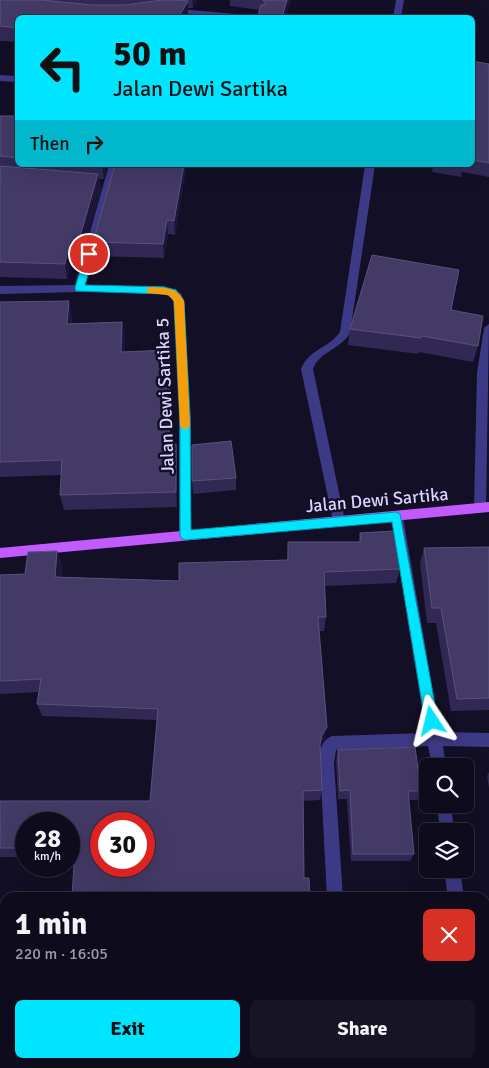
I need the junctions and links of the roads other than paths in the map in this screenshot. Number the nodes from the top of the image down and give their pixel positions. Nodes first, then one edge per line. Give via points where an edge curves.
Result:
1 (400, 0) edge
2 (160, 11) edge
3 (232, 15) edge
4 (398, 15) edge
5 (0, 78) edge
6 (15, 79) edge
7 (113, 167) edge
8 (370, 167) edge
9 (79, 288) junction
10 (0, 290) edge
11 (489, 328) edge
12 (484, 508) edge
13 (396, 517) junction
14 (340, 521) junction
15 (185, 535) junction
16 (0, 553) edge
17 (435, 739) junction
18 (489, 740) edge
19 (438, 758) edge
20 (453, 878) edge
21 (335, 892) edge
22 (455, 892) edge

1 - 4 street
2 - 3 street
5 - 6 street
7 - 9 street via 104,184
8 - 14 street via 345,333 340,341 313,356 307,369
9 - 10 street, Jalan Dewi Sartika 5
9 - 15 street, Jalan Dewi Sartika 5 via 164,290 173,293 179,301 185,419
11 - 12 street via 483,373
12 - 13 main road, Jalan Dewi Sartika
13 - 14 main road, Jalan Dewi Sartika
13 - 17 street
14 - 15 main road, Jalan Dewi Sartika
15 - 16 main road, Jalan Dewi Sartika
17 - 18 street
17 - 19 street
17 - 21 street via 332,743 329,746 326,763
20 - 22 street

